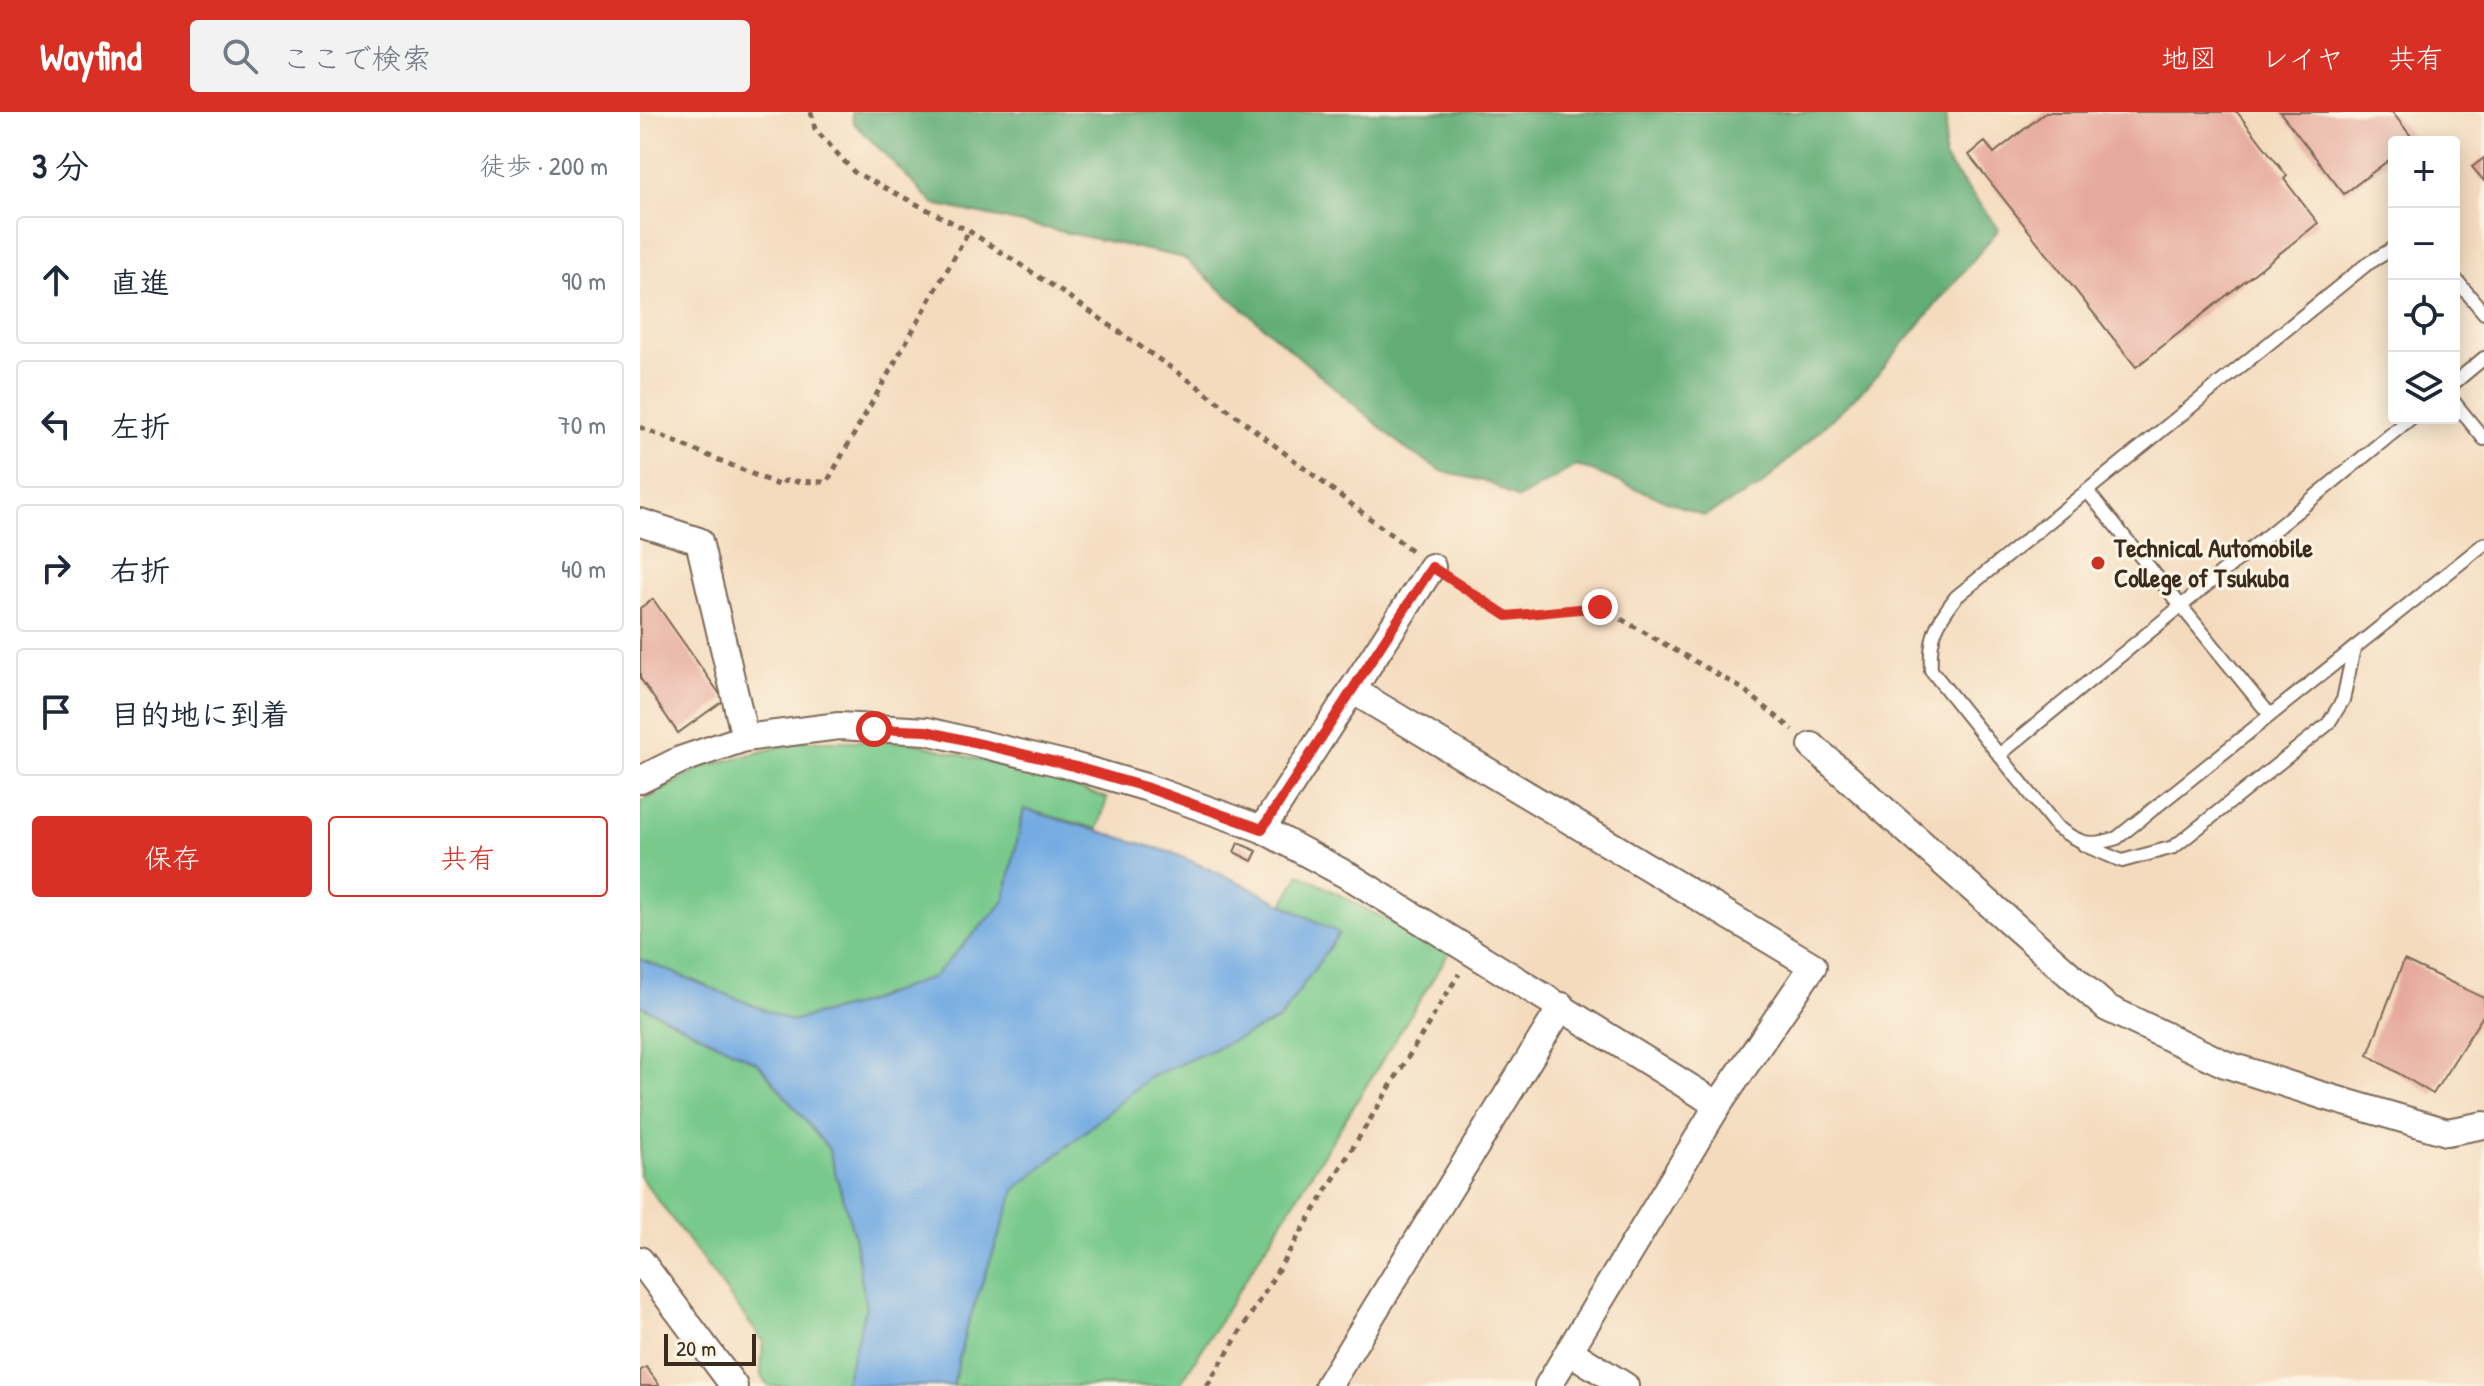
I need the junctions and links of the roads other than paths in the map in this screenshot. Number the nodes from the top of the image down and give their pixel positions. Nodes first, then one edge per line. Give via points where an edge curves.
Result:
1 (2388, 252) edge
2 (2457, 280) edge
3 (2483, 310) edge
4 (2484, 358) edge
5 (2460, 378) edge
6 (2460, 409) edge
7 (2404, 424) edge
8 (2484, 439) edge
9 (2087, 491) junction
10 (640, 522) edge
11 (2484, 544) edge
12 (1432, 567) road end
13 (2181, 606) junction
14 (2354, 648) junction
15 (1352, 690) junction
16 (2270, 715) junction
17 (745, 738) junction
18 (1812, 746) road end
19 (1999, 755) junction
20 (640, 780) edge
21 (1262, 829) junction
22 (2076, 840) junction
23 (1562, 1006) junction
24 (1718, 1105) junction
25 (2484, 1125) edge
26 (640, 1260) edge
27 (1569, 1351) junction
28 (734, 1386) edge
29 (1328, 1386) edge
30 (1548, 1386) edge
31 (1625, 1386) edge

1 - 9 lane
2 - 3 lane
4 - 5 lane
6 - 8 lane
7 - 13 lane
9 - 13 lane
9 - 19 lane via 1956,597 1929,646 1931,670
10 - 17 street via 699,541
11 - 14 lane
12 - 15 street
13 - 16 lane
13 - 19 lane
14 - 16 lane
14 - 22 lane via 2343,700 2328,724 2174,847 2122,861
15 - 21 street
15 - 24 street via 1813,966
16 - 22 lane via 2117,838 2097,845
17 - 20 street
17 - 21 street via 839,726 927,731 1073,766
18 - 25 street via 2107,1008 2225,1064 2321,1095 2447,1132
19 - 22 lane via 2057,827
21 - 23 street
23 - 24 street
23 - 29 street
24 - 27 street
26 - 28 street
27 - 30 street
27 - 31 street

